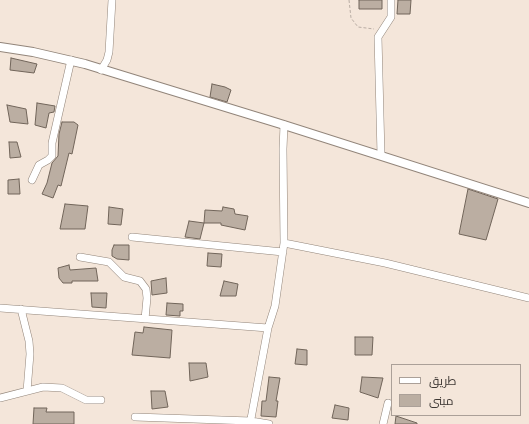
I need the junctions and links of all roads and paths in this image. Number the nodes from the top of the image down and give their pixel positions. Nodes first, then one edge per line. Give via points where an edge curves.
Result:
1 (112, 0) edge
2 (348, 0) edge
3 (391, 0) edge
4 (378, 37) junction
5 (0, 47) edge
6 (71, 60) junction
7 (101, 70) junction
8 (284, 124) junction
9 (381, 155) junction
10 (32, 180) dead end
11 (529, 203) edge
12 (132, 237) dead end
13 (284, 243) junction
14 (283, 252) junction
15 (80, 257) dead end
16 (529, 298) edge
17 (0, 308) edge
18 (21, 310) junction
19 (144, 318) junction
20 (268, 328) junction
21 (27, 391) junction
22 (0, 398) edge
23 (101, 400) dead end
24 (388, 403) dead end
25 (135, 417) dead end
26 (251, 423) edge
27 (269, 424) edge
28 (383, 424) edge

1 - 7 street via 109,52
2 - 4 path via 351,18 358,27 374,29
3 - 4 street via 391,17
4 - 9 street
5 - 6 street
6 - 7 street
6 - 10 street via 52,143 52,156 39,165
7 - 8 street
8 - 9 street
8 - 13 street
9 - 11 street
12 - 14 street
13 - 14 street
13 - 16 street via 385,263
14 - 20 street via 275,306
15 - 19 street via 109,262 124,277 140,281 146,289 147,298
17 - 18 street
18 - 19 street
18 - 21 street via 30,354
19 - 20 street
20 - 26 street
21 - 22 street
21 - 23 street via 53,387 69,391 86,400
24 - 28 street
25 - 26 street
26 - 27 street

